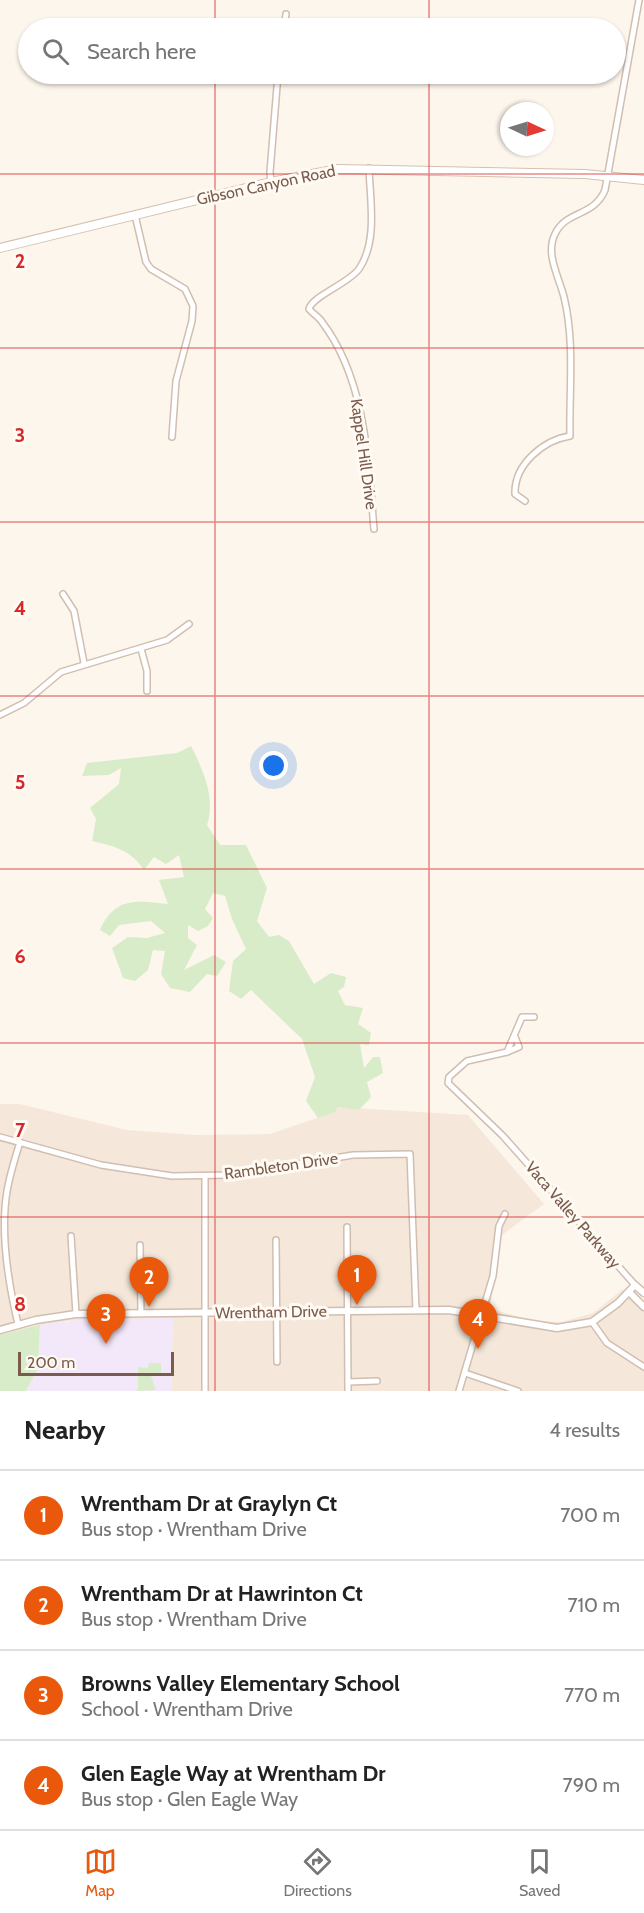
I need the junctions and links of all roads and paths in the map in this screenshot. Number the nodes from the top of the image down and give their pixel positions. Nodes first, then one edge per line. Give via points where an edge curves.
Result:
1 (639, 0) edge
2 (286, 14) dead end
3 (285, 18) edge
4 (626, 76) edge
5 (277, 84) edge
6 (625, 84) edge
7 (369, 168) junction
8 (609, 176) junction
9 (644, 180) edge
10 (271, 182) junction
11 (135, 215) junction
12 (0, 248) edge
13 (172, 437) dead end
14 (525, 501) dead end
15 (374, 529) dead end
16 (63, 594) dead end
17 (189, 624) dead end
18 (141, 649) junction
19 (84, 663) junction
20 (147, 691) dead end
21 (0, 715) edge
22 (534, 1017) dead end
23 (0, 1137) edge
24 (20, 1142) junction
25 (205, 1176) junction
26 (505, 1214) dead end
27 (346, 1227) dead end
28 (70, 1236) dead end
29 (276, 1240) dead end
30 (140, 1245) dead end
31 (635, 1285) junction
32 (629, 1292) junction
33 (644, 1293) edge
34 (644, 1307) edge
35 (416, 1310) junction
36 (347, 1311) junction
37 (207, 1312) junction
38 (276, 1312) junction
39 (141, 1313) junction
40 (76, 1314) junction
41 (483, 1315) junction
42 (592, 1322) junction
43 (18, 1324) junction
44 (0, 1329) edge
45 (277, 1362) dead end
46 (644, 1367) edge
47 (465, 1373) junction
48 (377, 1381) dead end
49 (348, 1382) junction
50 (206, 1391) edge
51 (348, 1391) edge
52 (459, 1391) edge
53 (518, 1391) edge

1 - 4 street
2 - 3 street
5 - 10 street
6 - 8 street
7 - 8 main road, Gibson Canyon Road
7 - 10 main road, Gibson Canyon Road via 327,170
7 - 15 street, Kappel Hill Drive via 371,243 351,278 318,297 309,309 322,322 351,378 362,417
8 - 9 main road, Gibson Canyon Road
8 - 14 street via 600,200 588,211 567,220 552,241 571,343 570,436 554,439 529,460 515,486 515,494
10 - 11 main road, Gibson Canyon Road
11 - 12 main road, Gibson Canyon Road
11 - 13 street via 146,262 185,289 193,306 176,381
16 - 19 street via 74,611
17 - 18 street via 167,640
18 - 19 street
18 - 20 street
19 - 21 street via 61,672 24,703
22 - 31 street, Vaca Valley Parkway via 522,1017 507,1052 467,1061 448,1080 451,1088 503,1136
23 - 24 street, Rambleton Drive
24 - 25 street, Rambleton Drive via 129,1171
24 - 43 street via 6,1192 5,1211 8,1279
25 - 35 street, Rambleton Drive via 353,1155 410,1154
25 - 37 street
26 - 41 street via 499,1226
27 - 36 street
28 - 40 street
29 - 38 street
30 - 39 street
31 - 32 street
31 - 33 street, Vaca Valley Parkway
32 - 34 street
32 - 42 street
35 - 36 street, Wrentham Drive
35 - 41 street, Wrentham Drive
36 - 38 street, Wrentham Drive
36 - 49 street
37 - 38 street, Wrentham Drive
37 - 39 street, Wrentham Drive
37 - 50 street
38 - 45 street
39 - 40 street, Wrentham Drive
40 - 43 street, Wrentham Drive
41 - 42 street, Wrentham Drive via 550,1328
41 - 47 street
42 - 46 street via 607,1343
43 - 44 street, Wrentham Drive
47 - 52 street
47 - 53 street
48 - 49 street
49 - 51 street

